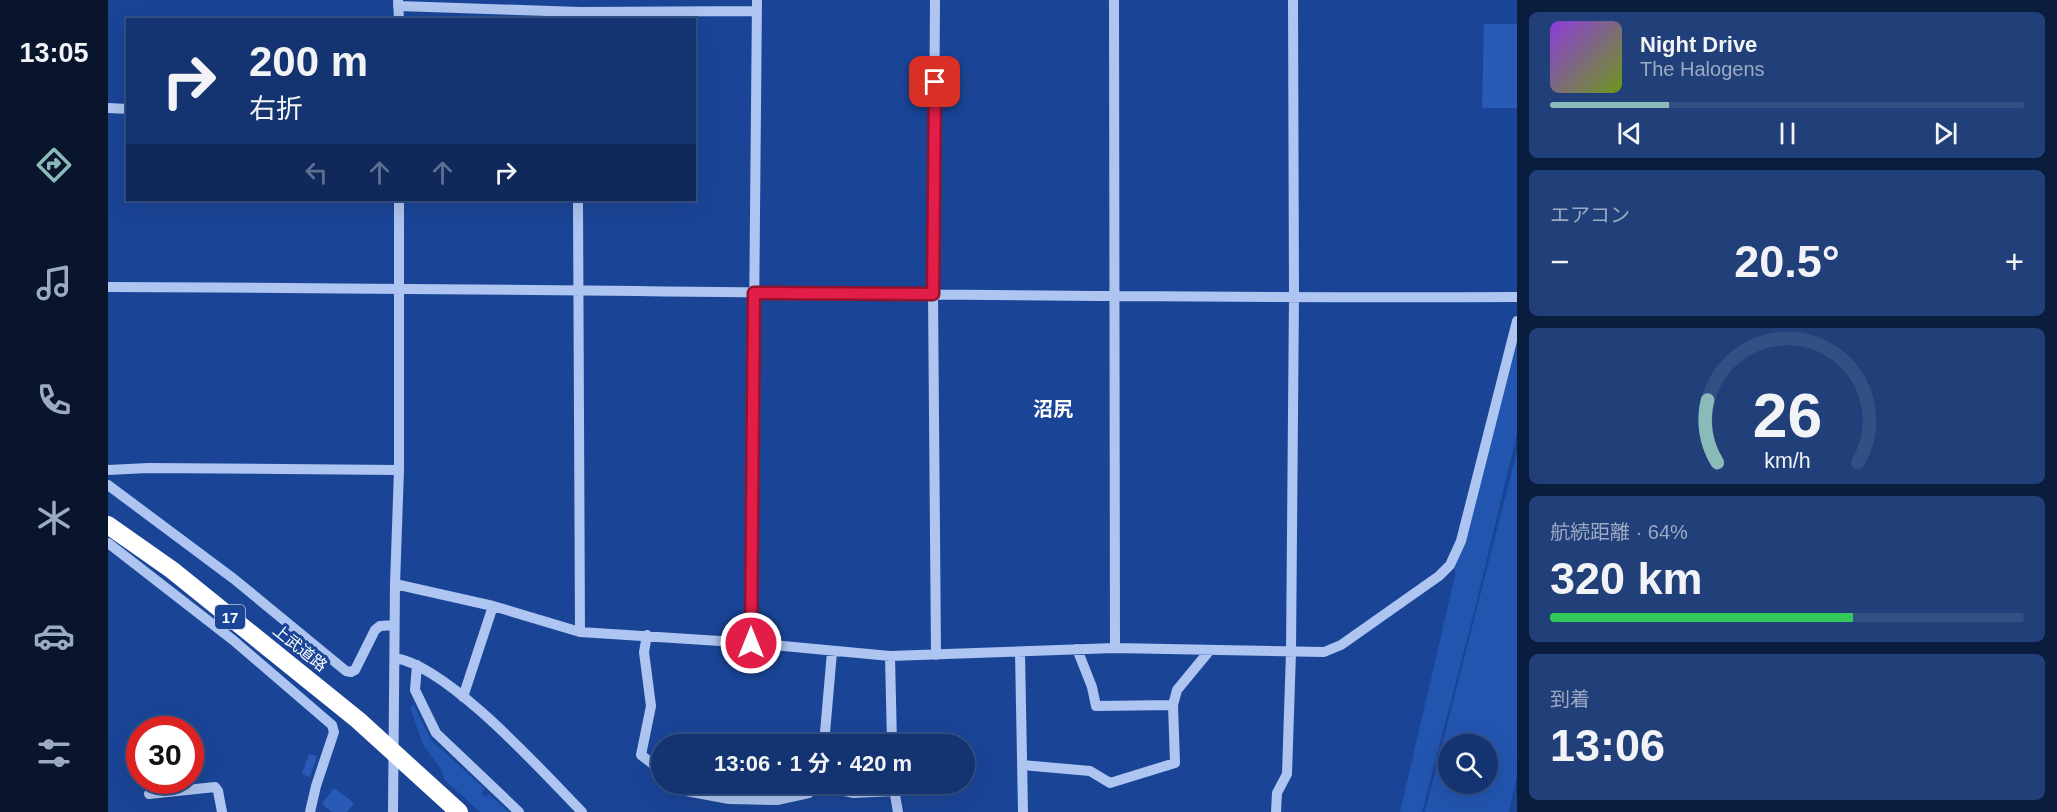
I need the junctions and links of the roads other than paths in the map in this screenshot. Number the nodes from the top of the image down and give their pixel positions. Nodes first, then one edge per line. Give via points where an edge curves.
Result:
1 (935, 0) edge
2 (1114, 0) edge
3 (1293, 0) edge
4 (398, 3) edge
5 (757, 6) edge
6 (579, 16) edge
7 (399, 18) edge
8 (108, 108) edge
9 (126, 109) edge
10 (399, 201) edge
11 (578, 201) edge
12 (108, 287) edge
13 (399, 287) junction
14 (577, 290) junction
15 (754, 293) junction
16 (933, 294) junction
17 (1114, 295) junction
18 (1294, 296) junction
19 (1517, 297) edge
20 (1517, 321) edge
21 (108, 470) edge
22 (399, 470) junction
23 (108, 485) edge
24 (108, 525) edge
25 (108, 543) edge
26 (395, 584) junction
27 (493, 606) junction
28 (394, 624) junction
29 (580, 632) junction
30 (647, 635) junction
31 (751, 643) junction
32 (1115, 648) junction
33 (1077, 649) junction
34 (1210, 650) junction
35 (832, 651) junction
36 (1020, 652) junction
37 (1291, 652) junction
38 (936, 655) junction
39 (890, 656) junction
40 (394, 658) junction
41 (417, 665) junction
42 (463, 697) junction
43 (1173, 705) junction
44 (825, 734) edge
45 (892, 734) edge
46 (394, 752) junction
47 (651, 763) edge
48 (1022, 765) junction
49 (204, 788) edge
50 (702, 794) edge
51 (804, 794) edge
52 (895, 794) edge
53 (222, 812) edge
54 (310, 812) edge
55 (393, 812) edge
56 (459, 812) edge
57 (519, 812) edge
58 (582, 812) edge
59 (898, 812) edge
60 (1023, 812) edge
61 (1276, 812) edge

1 - 16 street
2 - 17 street
3 - 18 street
4 - 6 street
4 - 7 street
5 - 6 street
5 - 15 street
8 - 9 street
10 - 13 street
11 - 14 street
12 - 13 street
13 - 14 street
13 - 22 street
14 - 15 street
14 - 29 street
15 - 16 street
15 - 31 street
16 - 17 street
16 - 38 street
17 - 18 street
17 - 32 street
18 - 19 street
18 - 37 street
20 - 37 street via 1461,541 1450,565 1341,645 1324,652
21 - 22 street
22 - 26 street
23 - 28 street via 234,579 346,671 355,670 375,630
24 - 46 highway, 上武道路 / 17 via 172,570
25 - 54 street via 233,640 329,722 334,732
26 - 27 street
26 - 28 street
27 - 29 street
27 - 42 street
28 - 40 street
29 - 30 street
30 - 31 street
30 - 47 street via 644,652 651,706 641,755
31 - 35 street
32 - 33 street
32 - 34 street
33 - 36 street
33 - 43 street via 1096,706
34 - 37 street
34 - 43 street via 1177,690
35 - 39 street
35 - 44 street
36 - 38 street
36 - 48 street
37 - 61 street via 1287,774 1277,793
38 - 39 street
39 - 45 street
40 - 41 street
40 - 46 street
41 - 42 street
41 - 57 street via 415,690 436,733
42 - 58 street
43 - 48 street via 1175,763 1110,783 1090,771
46 - 55 street
46 - 56 highway, 上武道路 / 17
48 - 60 street
49 - 53 street via 215,787
50 - 51 street via 777,800
52 - 59 street

